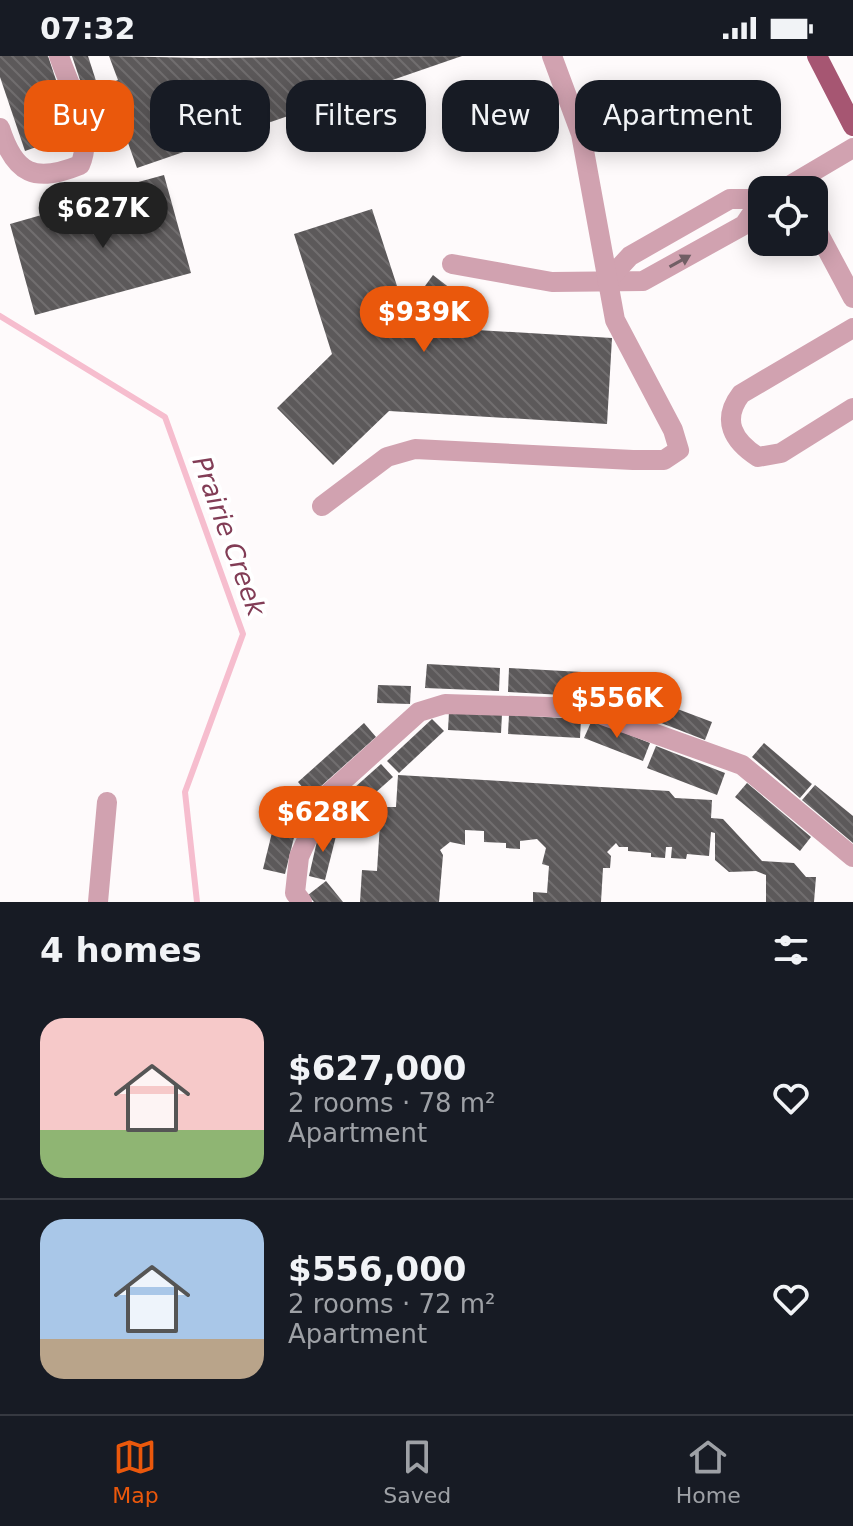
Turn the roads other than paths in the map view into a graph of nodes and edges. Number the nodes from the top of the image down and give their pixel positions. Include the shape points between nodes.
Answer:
1 (59, 56) edge
2 (552, 56) edge
3 (817, 56) edge
4 (853, 126) edge
5 (0, 128) edge
6 (853, 148) edge
7 (809, 176) edge
8 (748, 200) edge
9 (748, 219) edge
10 (828, 251) edge
11 (452, 264) dead end
12 (607, 281) junction
13 (853, 298) edge
14 (853, 328) edge
15 (853, 408) edge
16 (322, 506) dead end
17 (107, 802) dead end
18 (853, 857) edge
19 (98, 902) edge
20 (302, 902) edge

1 - 5 street via 86,137 80,165 52,177 28,171 7,152
2 - 12 street via 581,134
3 - 4 main road
6 - 7 street
8 - 12 street via 730,199 630,256
12 -> 9 street via 643,281
10 - 13 street
11 - 12 street via 552,282
12 - 16 street via 615,320 679,450 664,460 633,460 415,449 387,457
14 - 15 street via 741,394 730,420 733,435 758,457 781,453
17 - 19 street
18 - 20 street via 742,765 583,708 445,704 419,712 327,795 299,857 295,893

